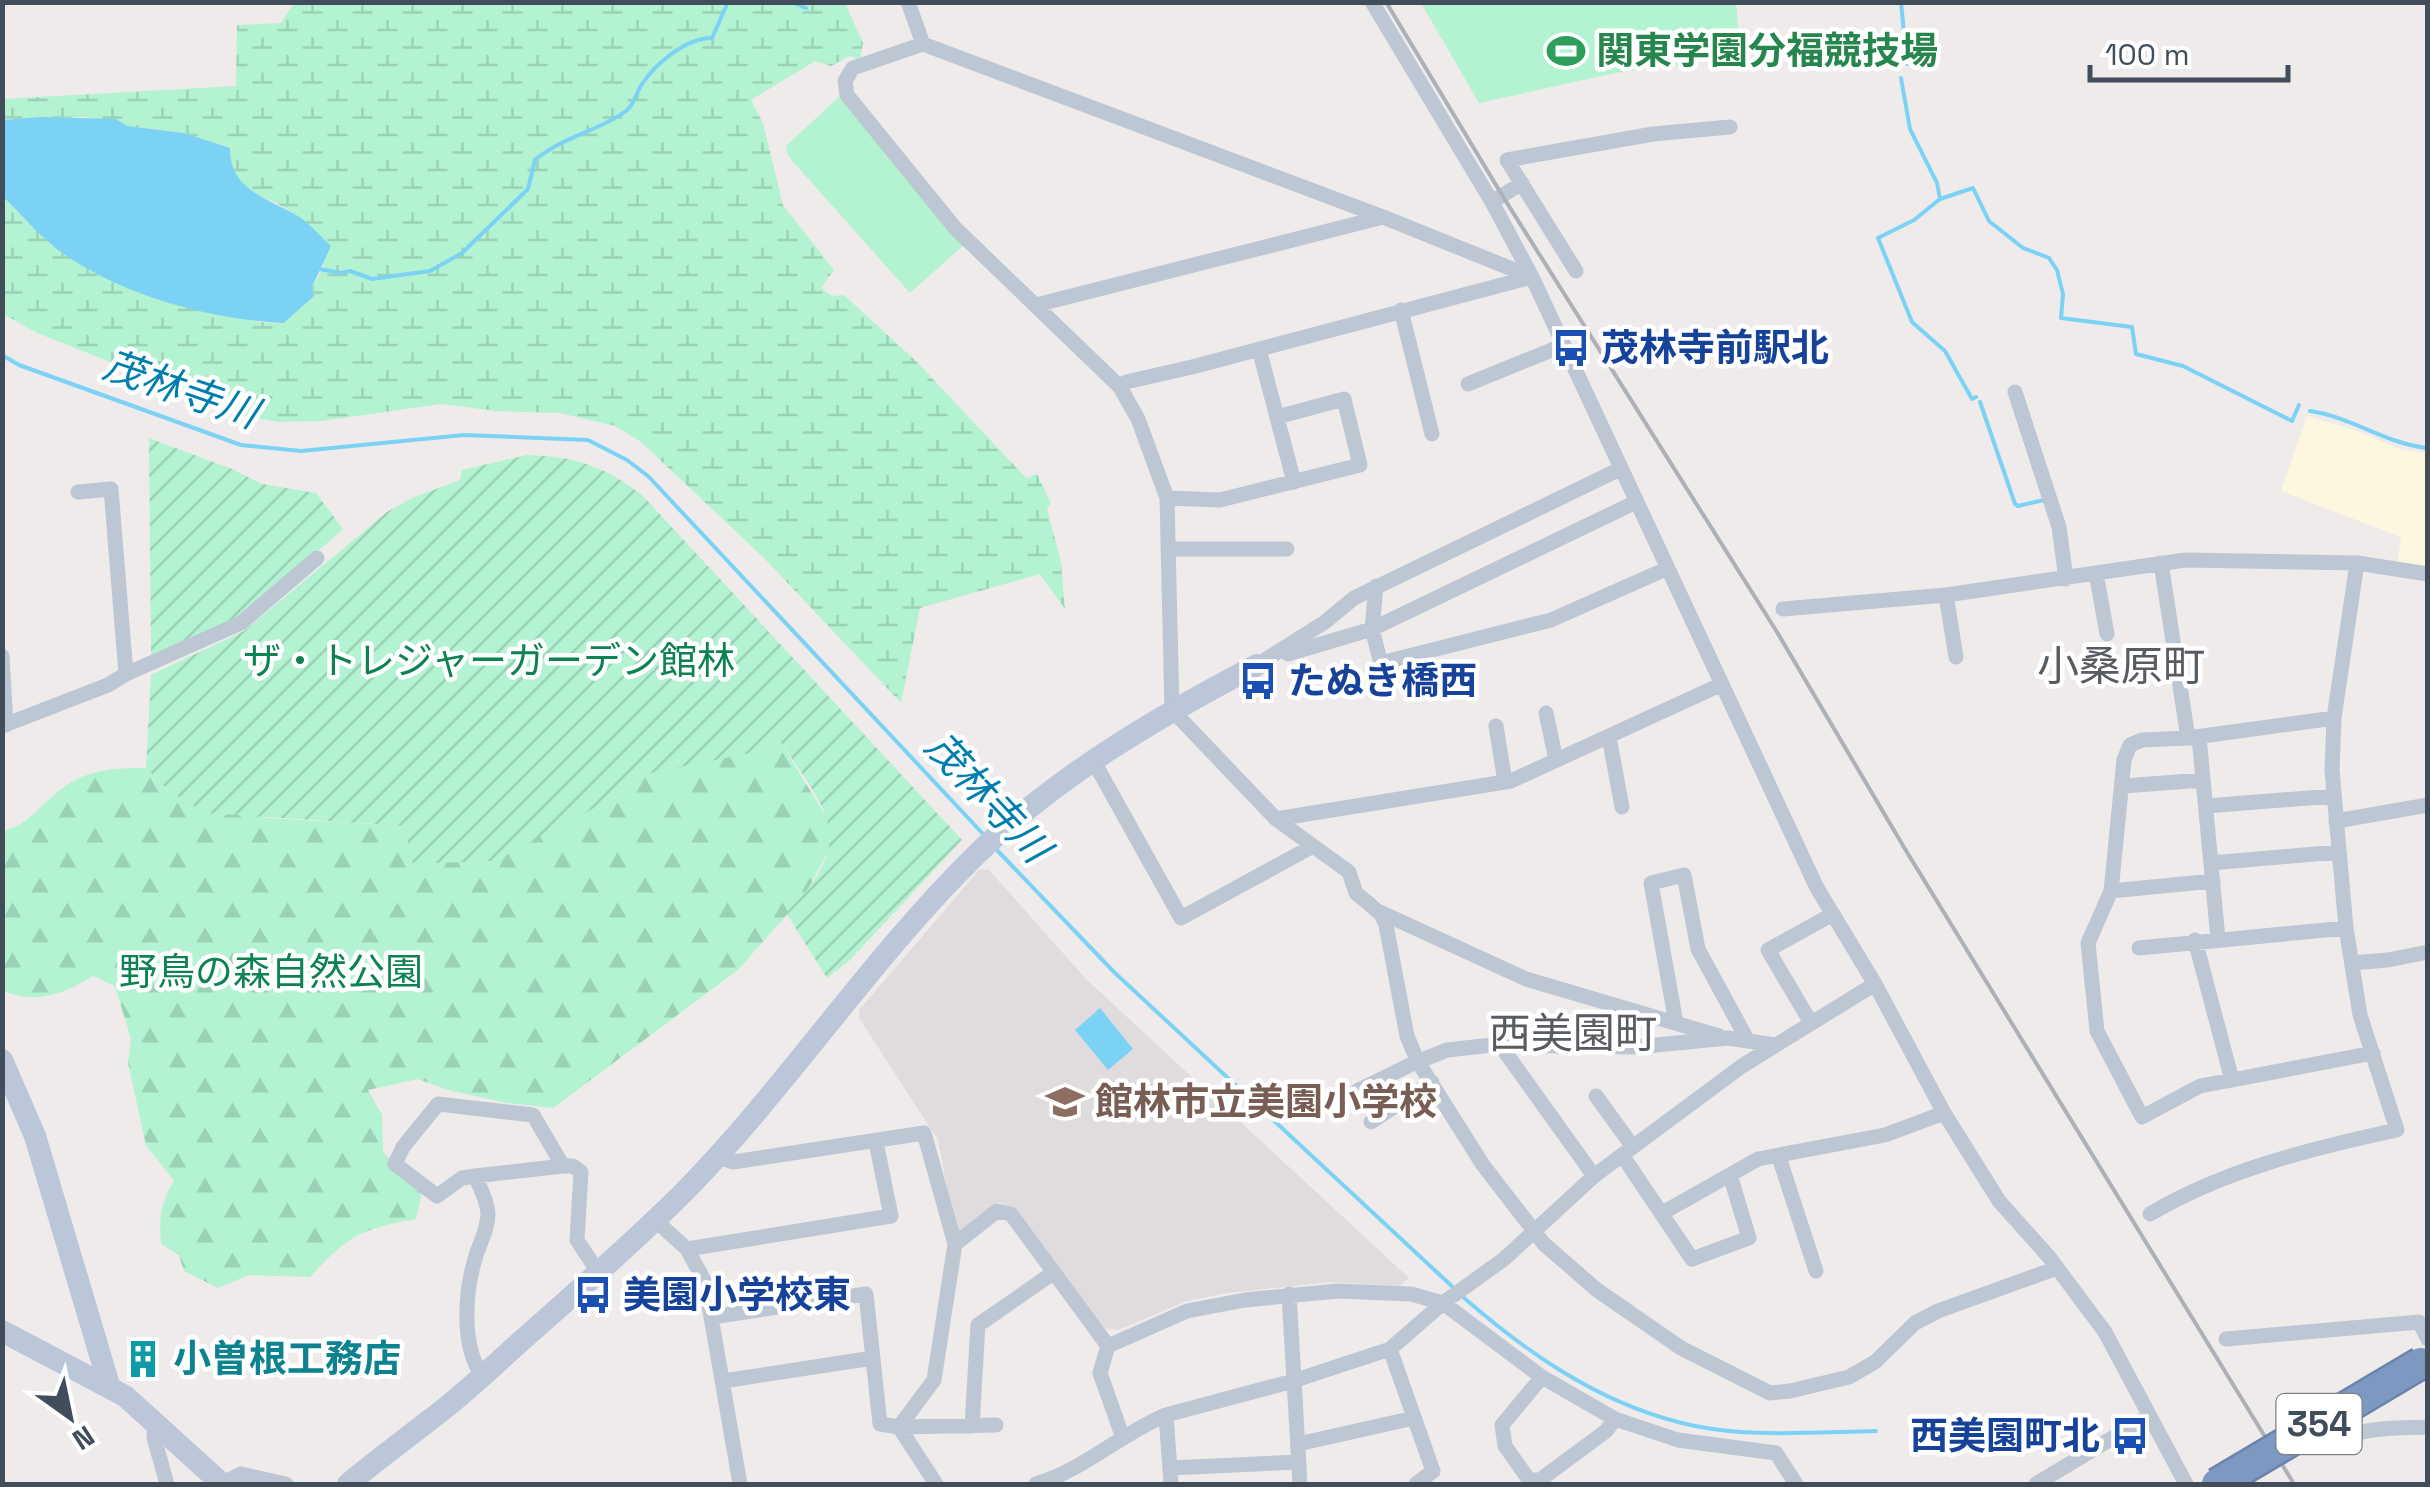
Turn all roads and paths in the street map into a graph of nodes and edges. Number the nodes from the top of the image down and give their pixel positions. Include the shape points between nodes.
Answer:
1 (908, 2) edge
2 (1372, 2) edge
3 (922, 44) junction
4 (1730, 126) dead end
5 (1522, 182) junction
6 (1492, 202) junction
7 (1382, 217) junction
8 (1576, 271) dead end
9 (1532, 277) junction
10 (1036, 305) junction
11 (1401, 310) junction
12 (1564, 345) junction
13 (1259, 349) junction
14 (1468, 384) dead end
15 (1120, 387) junction
16 (2015, 392) dead end
17 (1277, 416) junction
18 (1432, 434) dead end
19 (1620, 469) junction
20 (1294, 482) junction
21 (78, 492) dead end
22 (1168, 498) junction
23 (1636, 502) junction
24 (1170, 549) junction
25 (1287, 549) dead end
26 (318, 558) dead end
27 (2162, 563) junction
28 (2357, 564) junction
29 (1666, 569) junction
30 (2096, 573) junction
31 (2428, 574) edge
32 (2066, 579) junction
33 (1376, 586) junction
34 (1946, 595) junction
35 (1783, 610) dead end
36 (1372, 629) junction
37 (2107, 634) dead end
38 (2, 656) edge
39 (1956, 657) dead end
40 (1257, 665) junction
41 (126, 674) junction
42 (1720, 685) junction
43 (1172, 710) junction
44 (1546, 713) dead end
45 (2334, 718) junction
46 (4, 726) edge
47 (1496, 726) dead end
48 (1609, 737) junction
49 (2194, 738) junction
50 (1092, 760) junction
51 (1556, 760) junction
52 (2203, 780) junction
53 (1506, 782) junction
54 (2122, 786) junction
55 (2334, 796) junction
56 (2428, 804) edge
57 (2206, 806) junction
58 (1622, 807) dead end
59 (1276, 819) junction
60 (2336, 821) junction
61 (1312, 846) junction
62 (2338, 852) junction
63 (2211, 863) junction
64 (2212, 881) junction
65 (2111, 890) junction
66 (1380, 914) junction
67 (1833, 914) junction
68 (2346, 928) junction
69 (2218, 939) junction
70 (2195, 940) junction
71 (2139, 948) dead end
72 (2428, 952) edge
73 (2352, 963) junction
74 (1875, 984) junction
75 (1676, 1023) junction
76 (1811, 1023) junction
77 (1728, 1038) junction
78 (1748, 1041) junction
79 (1500, 1045) junction
80 (1774, 1046) junction
81 (2374, 1052) junction
82 (2, 1060) edge
83 (1418, 1062) junction
84 (2232, 1080) junction
85 (1432, 1082) junction
86 (1358, 1091) dead end
87 (1596, 1096) dead end
88 (1944, 1113) junction
89 (1371, 1122) dead end
90 (876, 1142) junction
91 (1628, 1151) junction
92 (716, 1156) junction
93 (1779, 1157) junction
94 (563, 1166) junction
95 (1730, 1175) junction
96 (475, 1176) junction
97 (1594, 1176) junction
98 (1664, 1212) junction
99 (2150, 1214) dead end
100 (655, 1220) junction
101 (1533, 1231) junction
102 (955, 1244) junction
103 (687, 1249) junction
104 (2058, 1268) junction
105 (1816, 1270) dead end
106 (598, 1272) junction
107 (1053, 1273) junction
108 (1289, 1294) junction
109 (1446, 1301) junction
110 (712, 1317) junction
111 (2, 1331) edge
112 (2226, 1340) dead end
113 (1108, 1346) junction
114 (1390, 1349) junction
115 (2426, 1355) edge
116 (873, 1358) junction
117 (482, 1375) junction
118 (1542, 1377) junction
119 (723, 1381) junction
120 (1293, 1381) junction
121 (109, 1385) junction
122 (2342, 1398) junction
123 (1166, 1416) junction
124 (2149, 1416) junction
125 (1414, 1418) junction
126 (1615, 1419) junction
127 (155, 1420) junction
128 (430, 1420) junction
129 (972, 1426) junction
130 (996, 1426) dead end
131 (2428, 1426) edge
132 (899, 1427) junction
133 (2361, 1432) junction
134 (1122, 1438) junction
135 (1298, 1444) junction
136 (1299, 1462) junction
137 (1077, 1476) edge
138 (1170, 1476) edge
139 (167, 1484) edge
140 (222, 1484) edge
141 (286, 1484) edge
142 (348, 1484) edge
143 (365, 1484) edge
144 (740, 1484) edge
145 (936, 1484) edge
146 (1036, 1484) edge
147 (1300, 1484) edge
148 (1416, 1484) edge
149 (1796, 1484) edge
150 (2036, 1484) edge
151 (2186, 1484) edge
152 (2217, 1484) edge
153 (2242, 1484) edge

1 - 3 street
2 - 6 street
3 - 7 street
3 - 10 street via 853,68 844,81 847,94 954,228
4 - 5 street via 1507,160
5 - 6 street
5 - 8 street
6 - 9 street
7 - 9 street
7 - 10 street
9 - 11 street
9 - 12 street
10 - 15 street
11 - 13 street
11 - 18 street
12 - 14 street
12 - 19 street
13 - 15 street
13 - 17 street
15 - 22 street
16 - 32 street via 2059,527
17 - 20 street
17 - 20 street via 1344,399 1360,465
19 - 23 street
19 - 33 street
20 - 22 street via 1220,500
21 - 41 street via 112,489
22 - 24 street
23 - 29 street
23 - 36 street
24 - 25 street
24 - 43 street
26 - 41 street via 241,623
27 - 28 street
27 - 30 street
27 - 49 street
28 - 31 street
28 - 45 street
29 - 36 street via 1551,620 1385,662
29 - 42 street
30 - 32 street
30 - 37 street
32 - 34 street
33 - 36 street
33 - 40 street
34 - 35 street
34 - 39 street
36 - 40 street
38 - 46 street
40 - 43 street
41 - 46 street
42 - 48 street
42 - 67 street
43 - 50 street
43 - 59 street
44 - 51 street
45 - 49 street
45 - 55 street
47 - 53 street
48 - 51 street
48 - 58 street
49 - 52 street
49 - 54 street via 2130,745
50 - 61 street via 1181,918
50 - 92 street via 982,850 879,960
51 - 53 street
52 - 54 street
52 - 57 street
53 - 59 street
54 - 65 street
55 - 57 street
55 - 60 street
56 - 60 street
57 - 63 street
59 - 61 street
60 - 62 street
61 - 66 street via 1350,872 1356,893
62 - 63 street
62 - 68 street
63 - 64 street
64 - 65 street
64 - 69 street
65 - 84 street via 2088,943 2097,1032 2142,1117 2200,1086
66 - 75 street via 1526,978
66 - 83 street
67 - 74 street
67 - 76 street via 1768,950
68 - 69 street
68 - 73 street
69 - 70 street
70 - 71 street
70 - 84 street
72 - 73 street
73 - 81 street
74 - 76 street
74 - 88 street
75 - 77 street
75 - 78 street via 1650,883 1684,875 1698,949
76 - 80 street
77 - 78 street
77 - 79 street via 1636,1047
78 - 80 street
79 - 83 street via 1447,1050
79 - 97 street
80 - 91 street
81 - 84 street
81 - 99 street via 2397,1130 2203,1185
82 - 121 street via 34,1136
83 - 85 street
83 - 86 street
85 - 89 street
85 - 101 street
87 - 91 street
88 - 93 street via 1885,1135
88 - 104 street via 1999,1201
90 - 92 street via 732,1162
90 - 102 street via 924,1133
90 - 103 street via 890,1216
91 - 97 street
91 - 98 street
92 - 100 street
93 - 95 street via 1758,1159
93 - 105 street
94 - 96 street
94 - 96 street via 534,1115 438,1104 395,1164 437,1196
94 - 106 street via 581,1172 577,1240
95 - 98 street
95 - 98 street via 1749,1238 1692,1258
96 - 117 street via 488,1214 468,1314 472,1356
97 - 101 street
100 - 103 street
100 - 106 street
101 - 104 street via 1597,1290 1680,1348 1770,1393 1849,1377 1875,1362 1910,1325
101 - 109 street
102 - 107 street via 998,1211 1011,1214
102 - 132 street via 934,1380
103 - 110 street
104 - 124 street via 2106,1332
106 - 117 street
107 - 113 street
107 - 129 street via 978,1325
108 - 109 street via 1338,1290
108 - 113 street via 1187,1311
108 - 120 street
109 - 114 street
109 - 118 street
110 - 116 street via 866,1294
110 - 119 street
111 - 121 street
112 - 115 street via 2419,1322
113 - 134 street via 1100,1373
114 - 120 street
114 - 125 street
115 - 122 street
115 - 152 highway, 354, bridge
115 - 153 highway, 354
116 - 119 street
116 - 132 street via 880,1424
117 - 128 street
118 - 126 street
118 - 126 street via 1502,1426 1505,1446 1529,1480 1540,1480
119 - 144 street
120 - 123 street
120 - 135 street
121 - 127 street
122 - 133 street
122 - 133 street via 2289,1430 2338,1442
123 - 134 street
123 - 138 street
124 - 150 street
124 - 151 street
125 - 135 street
125 - 148 street via 1433,1471
126 - 149 street via 1678,1440 1776,1453
127 - 139 street
127 - 140 street
128 - 142 street
128 - 143 street
129 - 130 street
129 - 132 street
131 - 133 street
132 - 145 street
134 - 137 street
135 - 136 street
136 - 138 street
136 - 147 street
137 - 146 street
140 - 141 street via 242,1474

